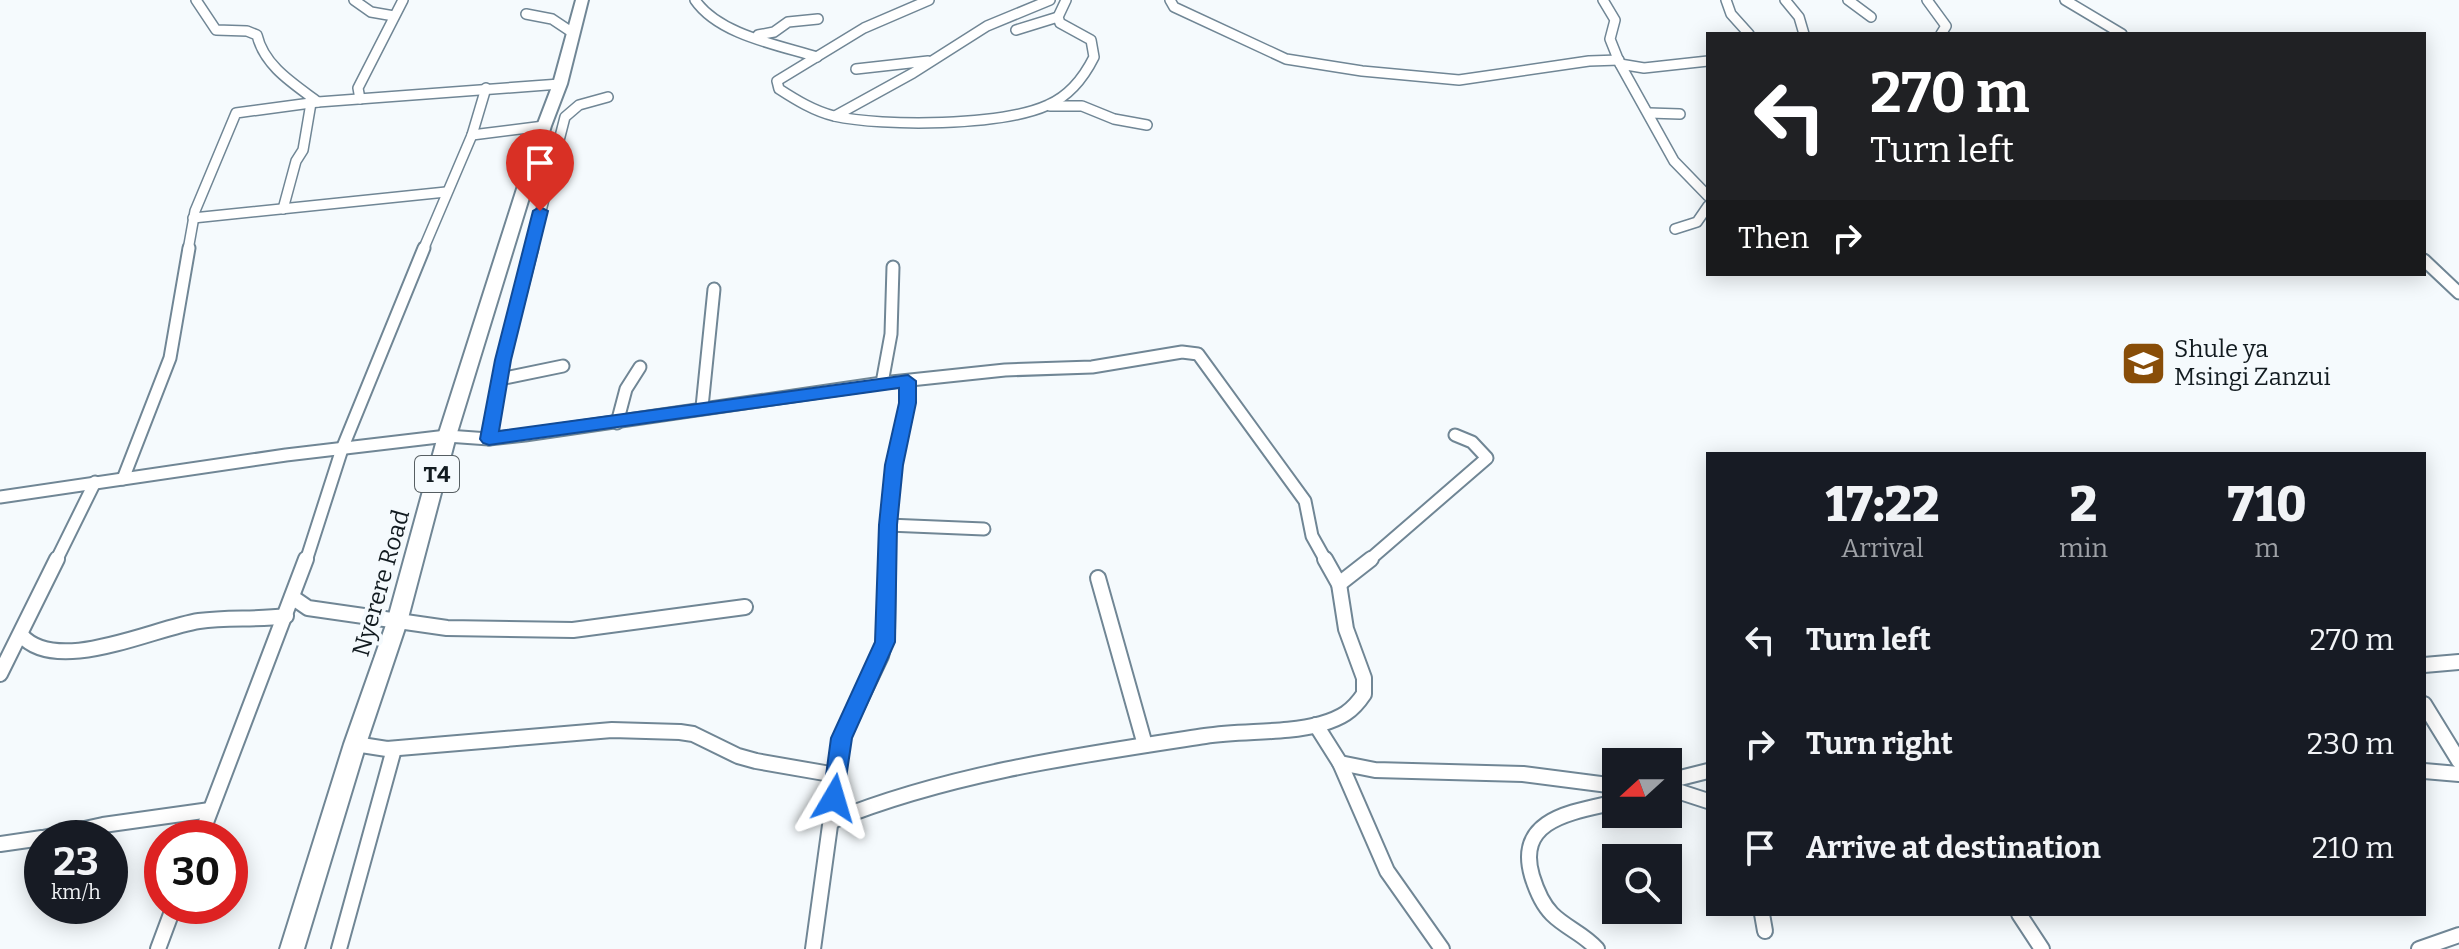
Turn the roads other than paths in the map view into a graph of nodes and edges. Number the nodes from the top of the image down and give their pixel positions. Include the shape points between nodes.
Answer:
1 (196, 0) edge
2 (354, 0) edge
3 (403, 0) edge
4 (582, 0) edge
5 (695, 0) edge
6 (929, 0) edge
7 (1050, 0) edge
8 (1066, 0) edge
9 (1170, 0) edge
10 (1603, 0) edge
11 (1726, 0) edge
12 (1785, 0) edge
13 (1848, 0) edge
14 (1927, 0) edge
15 (2065, 0) edge
16 (526, 14) dead end
17 (394, 16) junction
18 (1058, 17) junction
19 (1871, 17) dead end
20 (818, 19) dead end
21 (1016, 30) dead end
22 (1747, 32) edge
23 (1803, 32) edge
24 (1942, 32) edge
25 (2119, 32) edge
26 (573, 33) junction
27 (755, 35) junction
28 (817, 57) junction
29 (935, 60) junction
30 (1706, 61) edge
31 (1619, 62) junction
32 (856, 69) dead end
33 (560, 84) junction
34 (486, 88) junction
35 (608, 97) dead end
36 (360, 99) junction
37 (314, 103) junction
38 (1047, 106) junction
39 (1649, 113) junction
40 (1680, 114) dead end
41 (835, 116) junction
42 (1147, 125) dead end
43 (544, 126) junction
44 (472, 135) junction
45 (446, 192) junction
46 (1706, 194) edge
47 (283, 209) junction
48 (1706, 209) edge
49 (193, 218) junction
50 (1675, 229) dead end
51 (2426, 262) edge
52 (893, 267) dead end
53 (714, 289) dead end
54 (2459, 293) edge
55 (563, 366) dead end
56 (640, 367) dead end
57 (500, 379) junction
58 (908, 381) junction
59 (882, 383) junction
60 (702, 407) junction
61 (617, 423) junction
62 (1455, 435) dead end
63 (447, 436) junction
64 (489, 439) junction
65 (342, 449) junction
66 (123, 479) junction
67 (95, 482) junction
68 (0, 497) edge
69 (888, 525) junction
70 (984, 529) dead end
71 (1098, 578) dead end
72 (1339, 584) junction
73 (292, 597) junction
74 (745, 607) dead end
75 (286, 616) junction
76 (397, 622) junction
77 (21, 635) junction
78 (2459, 662) edge
79 (2426, 665) edge
80 (0, 674) edge
81 (2426, 707) edge
82 (1316, 725) junction
83 (355, 744) junction
84 (1145, 745) junction
85 (394, 749) junction
86 (2459, 761) edge
87 (1340, 763) junction
88 (2426, 771) edge
89 (1706, 772) edge
90 (2459, 774) edge
91 (836, 775) junction
92 (1682, 778) edge
93 (1602, 784) edge
94 (1682, 793) edge
95 (1706, 800) edge
96 (1602, 806) edge
97 (210, 810) junction
98 (206, 820) edge
99 (128, 821) edge
100 (832, 821) junction
101 (24, 841) edge
102 (0, 844) edge
103 (1762, 916) edge
104 (2020, 916) edge
105 (167, 924) edge
106 (1765, 931) dead end
107 (2459, 935) edge
108 (158, 949) edge
109 (292, 949) edge
110 (339, 949) edge
111 (813, 949) edge
112 (1442, 949) edge
113 (1597, 949) edge
114 (2042, 949) edge
115 (2419, 949) edge

1 - 37 street via 216,30 257,35 266,57
2 - 17 street via 376,14
3 - 17 street
4 - 26 highway, Nyerere Road / T4
5 - 27 street via 701,11
6 - 28 street via 864,28
7 - 29 street via 987,26
8 - 18 street
9 - 31 street via 1174,7 1255,47 1286,59 1336,67 1459,80 1589,61
10 - 31 street via 1615,20 1610,39
11 - 22 street
12 - 23 street
13 - 19 street
14 - 24 street via 1946,26
15 - 25 street
16 - 26 street via 556,21
17 - 36 street via 358,88
18 - 21 street
18 - 38 street via 1063,26 1091,40 1094,57 1076,84
20 - 27 street via 788,22 774,32
26 - 33 highway, Nyerere Road / T4
27 - 28 street
28 - 41 street via 777,84 793,99
29 - 32 street
29 - 41 street
30 - 31 street via 1644,68
31 - 39 street
33 - 34 street
33 - 43 highway, Nyerere Road / T4
34 - 36 street
34 - 44 street
35 - 57 street via 579,105 565,117
36 - 37 street
37 - 47 street
37 - 49 street via 236,113
38 - 41 street via 1008,118
38 - 42 street via 1082,106
39 - 40 street
39 - 46 street via 1674,161
43 - 44 street
43 - 63 highway, Nyerere Road / T4
44 - 45 street
45 - 47 street
45 - 65 street
47 - 49 street
48 - 50 street via 1697,222
49 - 66 street via 170,358
51 - 54 street
52 - 59 street via 891,334
53 - 60 street
55 - 57 street
56 - 61 street via 626,389
57 - 64 street
58 - 59 street
58 - 69 street
58 - 72 street via 1092,367 1193,352 1236,402 1305,501 1312,536
59 - 60 street
60 - 61 street
61 - 64 street
62 - 72 street via 1472,442 1487,458
63 - 64 street
63 - 65 street
63 - 76 highway, Nyerere Road / T4
65 - 66 street
65 - 73 street
66 - 67 street
67 - 68 street
67 - 77 street
69 - 70 street
69 - 91 street via 885,642 845,727
71 - 84 street
72 - 82 street via 1346,629 1366,687 1352,711
73 - 75 street
73 - 76 street via 308,608
74 - 76 street via 573,630
75 - 77 street via 200,621 54,651 40,650
75 - 97 street
76 - 83 highway, Nyerere Road / T4
77 - 80 street
78 - 79 street
81 - 86 street
82 - 84 street
82 - 87 street
83 - 85 street
83 - 109 highway, Nyerere Road / T4
84 - 100 street via 902,794
85 - 91 street via 612,730 687,732 747,758
85 - 110 street
87 - 93 street via 1375,770 1523,774
87 - 112 street via 1387,871
88 - 90 street
89 - 92 street
91 - 100 street
94 - 95 street
96 - 113 street via 1541,824 1527,855 1548,911
97 - 98 street
97 - 99 street
100 - 111 street
101 - 102 street
103 - 106 street
104 - 114 street
105 - 108 street
107 - 115 street

